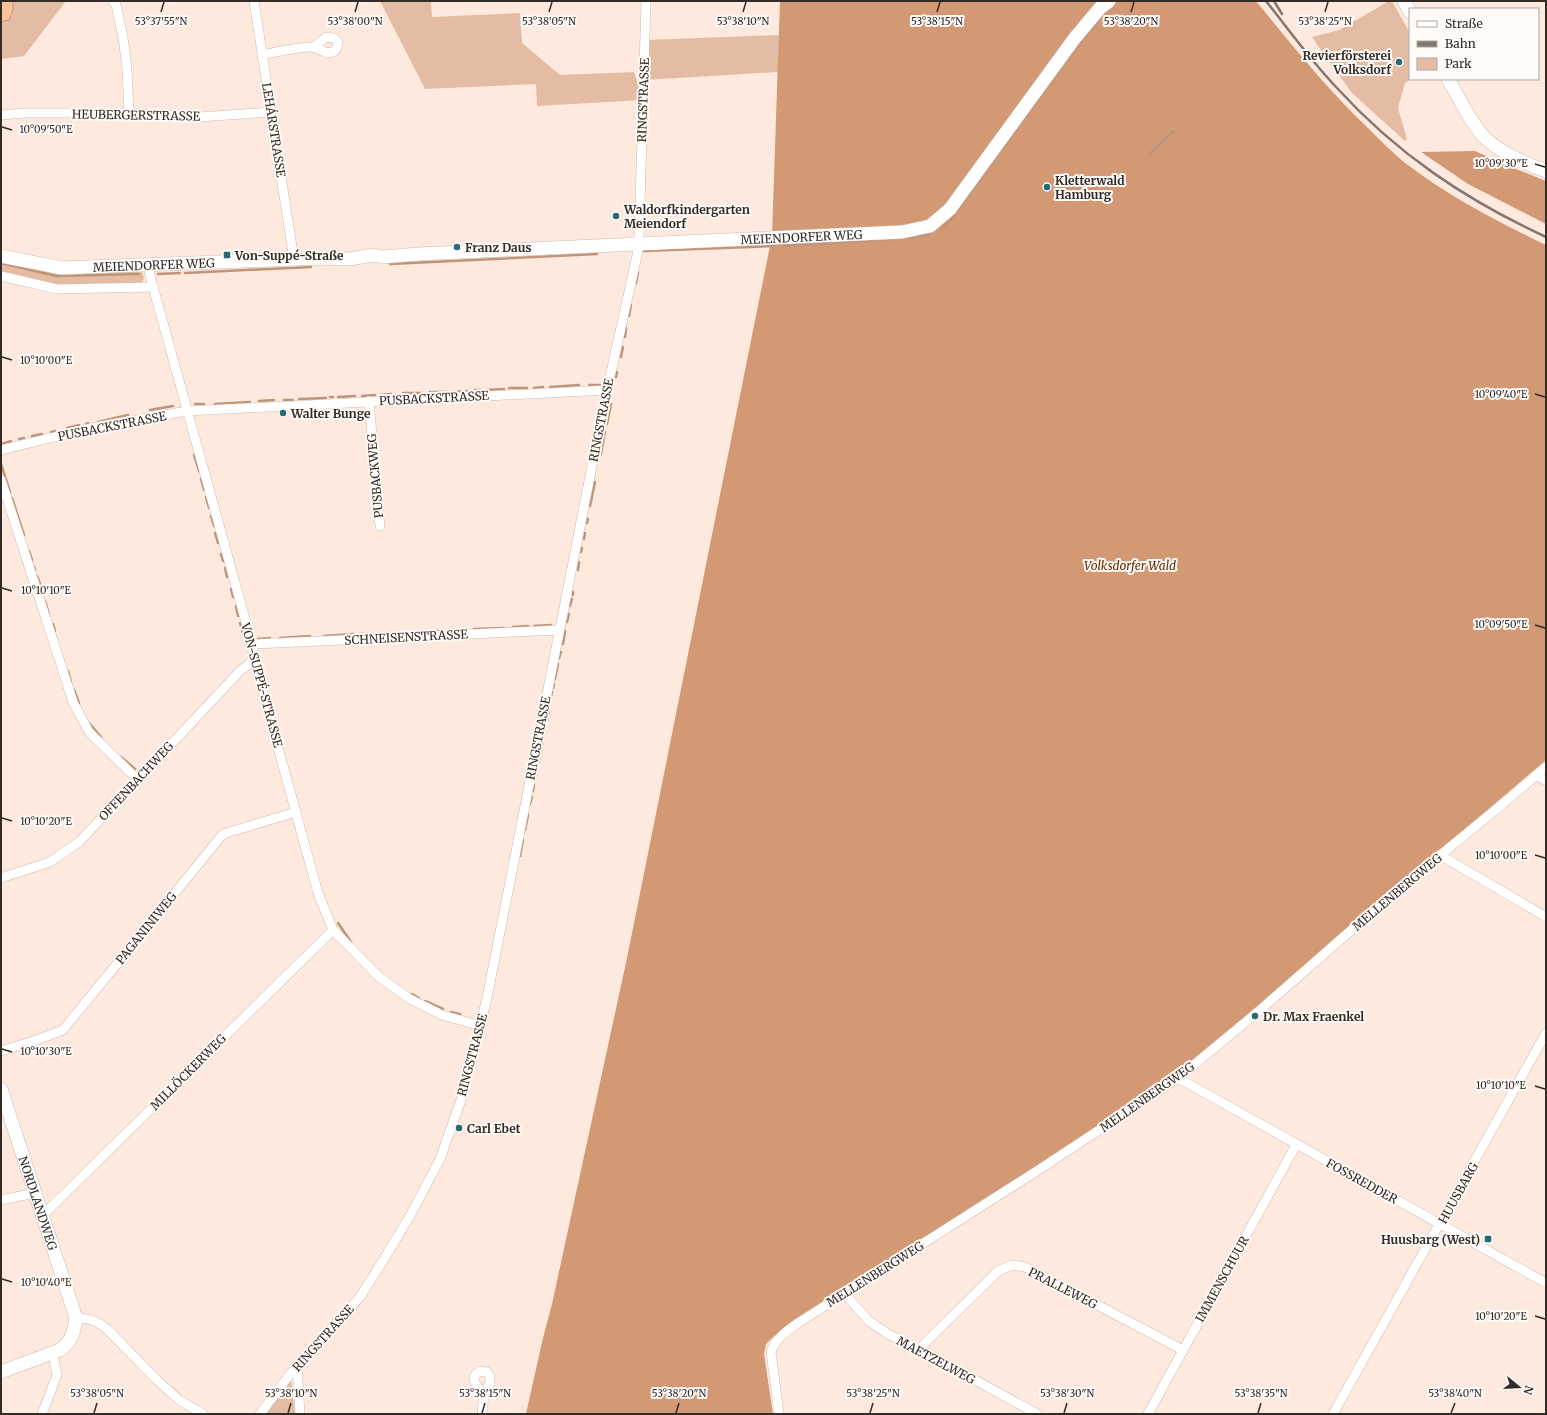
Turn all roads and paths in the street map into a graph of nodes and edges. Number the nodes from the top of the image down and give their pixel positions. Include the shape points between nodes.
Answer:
1 (113, 1) edge
2 (254, 1) edge
3 (646, 1) edge
4 (1109, 1) edge
5 (1404, 1) edge
6 (1409, 10) edge
7 (314, 47) dead end
8 (262, 55) junction
9 (1449, 80) edge
10 (271, 112) junction
11 (129, 113) junction
12 (1, 115) edge
13 (1546, 171) edge
14 (638, 245) junction
15 (1, 256) edge
16 (294, 260) junction
17 (148, 266) junction
18 (1, 276) edge
19 (153, 287) junction
20 (607, 390) junction
21 (369, 401) junction
22 (187, 411) junction
23 (1, 450) edge
24 (1, 480) edge
25 (380, 526) dead end
26 (559, 630) junction
27 (252, 644) junction
28 (254, 660) junction
29 (1546, 767) edge
30 (1536, 775) junction
31 (137, 778) junction
32 (1546, 781) edge
33 (296, 812) junction
34 (1440, 855) junction
35 (1, 878) edge
36 (1546, 917) edge
37 (333, 930) junction
38 (481, 1026) junction
39 (1546, 1034) edge
40 (1, 1051) edge
41 (1178, 1078) junction
42 (1, 1088) edge
43 (1296, 1145) junction
44 (35, 1193) junction
45 (1, 1200) edge
46 (43, 1215) junction
47 (1441, 1223) junction
48 (1545, 1281) edge
49 (845, 1294) junction
50 (76, 1318) junction
51 (919, 1349) junction
52 (1183, 1350) junction
53 (53, 1354) junction
54 (297, 1365) junction
55 (1, 1372) edge
56 (484, 1394) dead end
57 (42, 1414) edge
58 (203, 1414) edge
59 (260, 1414) edge
60 (300, 1414) edge
61 (482, 1414) edge
62 (779, 1414) edge
63 (1037, 1414) edge
64 (1148, 1414) edge
65 (1333, 1414) edge

1 - 11 street via 123,37
2 - 8 street, LEHÁRSTRASSE
3 - 14 street, RINGSTRASSE
4 - 14 street, MEIENDORFER WEG via 1074,38 950,209 930,226 902,232
5 - 6 street
7 - 8 street
8 - 10 street, LEHÁRSTRASSE
9 - 13 street via 1486,139 1504,152
10 - 11 street, HEUBERGERSTRASSE via 200,117
10 - 16 street, LEHÁRSTRASSE
11 - 12 street, HEUBERGERSTRASSE
14 - 16 street, MEIENDORFER WEG via 419,254 383,257 350,267 309,259
14 - 20 street, RINGSTRASSE
15 - 17 street, MEIENDORFER WEG via 62,268
16 - 17 street, MEIENDORFER WEG
17 - 19 street, VON-SUPPÉ-STRASSE
18 - 19 street, MEIENDORFER WEG via 57,289
19 - 22 street, VON-SUPPÉ-STRASSE
20 - 21 street, PUSBACKSTRASSE
20 - 26 street, RINGSTRASSE
21 - 22 street, PUSBACKSTRASSE
21 - 25 street, PUSBACKWEG
22 - 23 street, PUSBACKSTRASSE via 91,428
22 - 27 street, VON-SUPPÉ-STRASSE
24 - 31 street via 73,702 89,732
26 - 27 street, SCHNEISENSTRASSE
26 - 38 street, RINGSTRASSE
27 - 28 street, VON-SUPPÉ-STRASSE
28 - 31 street, OFFENBACHWEG via 240,671
28 - 33 street, VON-SUPPÉ-STRASSE
29 - 30 street, MELLENBERGWEG
30 - 32 street
30 - 34 street, MELLENBERGWEG
31 - 35 street, OFFENBACHWEG via 79,842 50,862
33 - 37 street, VON-SUPPÉ-STRASSE via 318,893
33 - 40 street, PAGANINIWEG via 223,834 63,1030
34 - 36 street
34 - 41 street, MELLENBERGWEG
37 - 38 street, VON-SUPPÉ-STRASSE via 379,977 410,999 442,1015
37 - 46 street, MILLÖCKERWEG
38 - 54 street, RINGSTRASSE via 461,1100 440,1159 411,1214 360,1297
39 - 47 street, HUUSBARG
41 - 43 street, FOSSREDDER
41 - 49 street, MELLENBERGWEG
42 - 44 street, NORDLANDWEG
43 - 47 street, FOSSREDDER
43 - 52 street, IMMENSCHUUR
44 - 45 street
44 - 46 street, NORDLANDWEG
46 - 50 street, NORDLANDWEG
47 - 48 street, FOSSREDDER
47 - 65 street, HUUSBARG
49 - 51 street, MAETZELWEG via 869,1321 888,1334
49 - 62 street, MELLENBERGWEG via 798,1323 773,1346 771,1352
50 - 53 street via 74,1332 68,1345
50 - 58 street via 86,1318 107,1328 179,1400
51 - 52 street, PRALLEWEG via 998,1271 1012,1265 1025,1268
51 - 63 street, MAETZELWEG
52 - 64 street, IMMENSCHUUR
53 - 55 street
53 - 57 street via 57,1375
54 - 59 street, RINGSTRASSE
54 - 60 street
56 - 61 street

